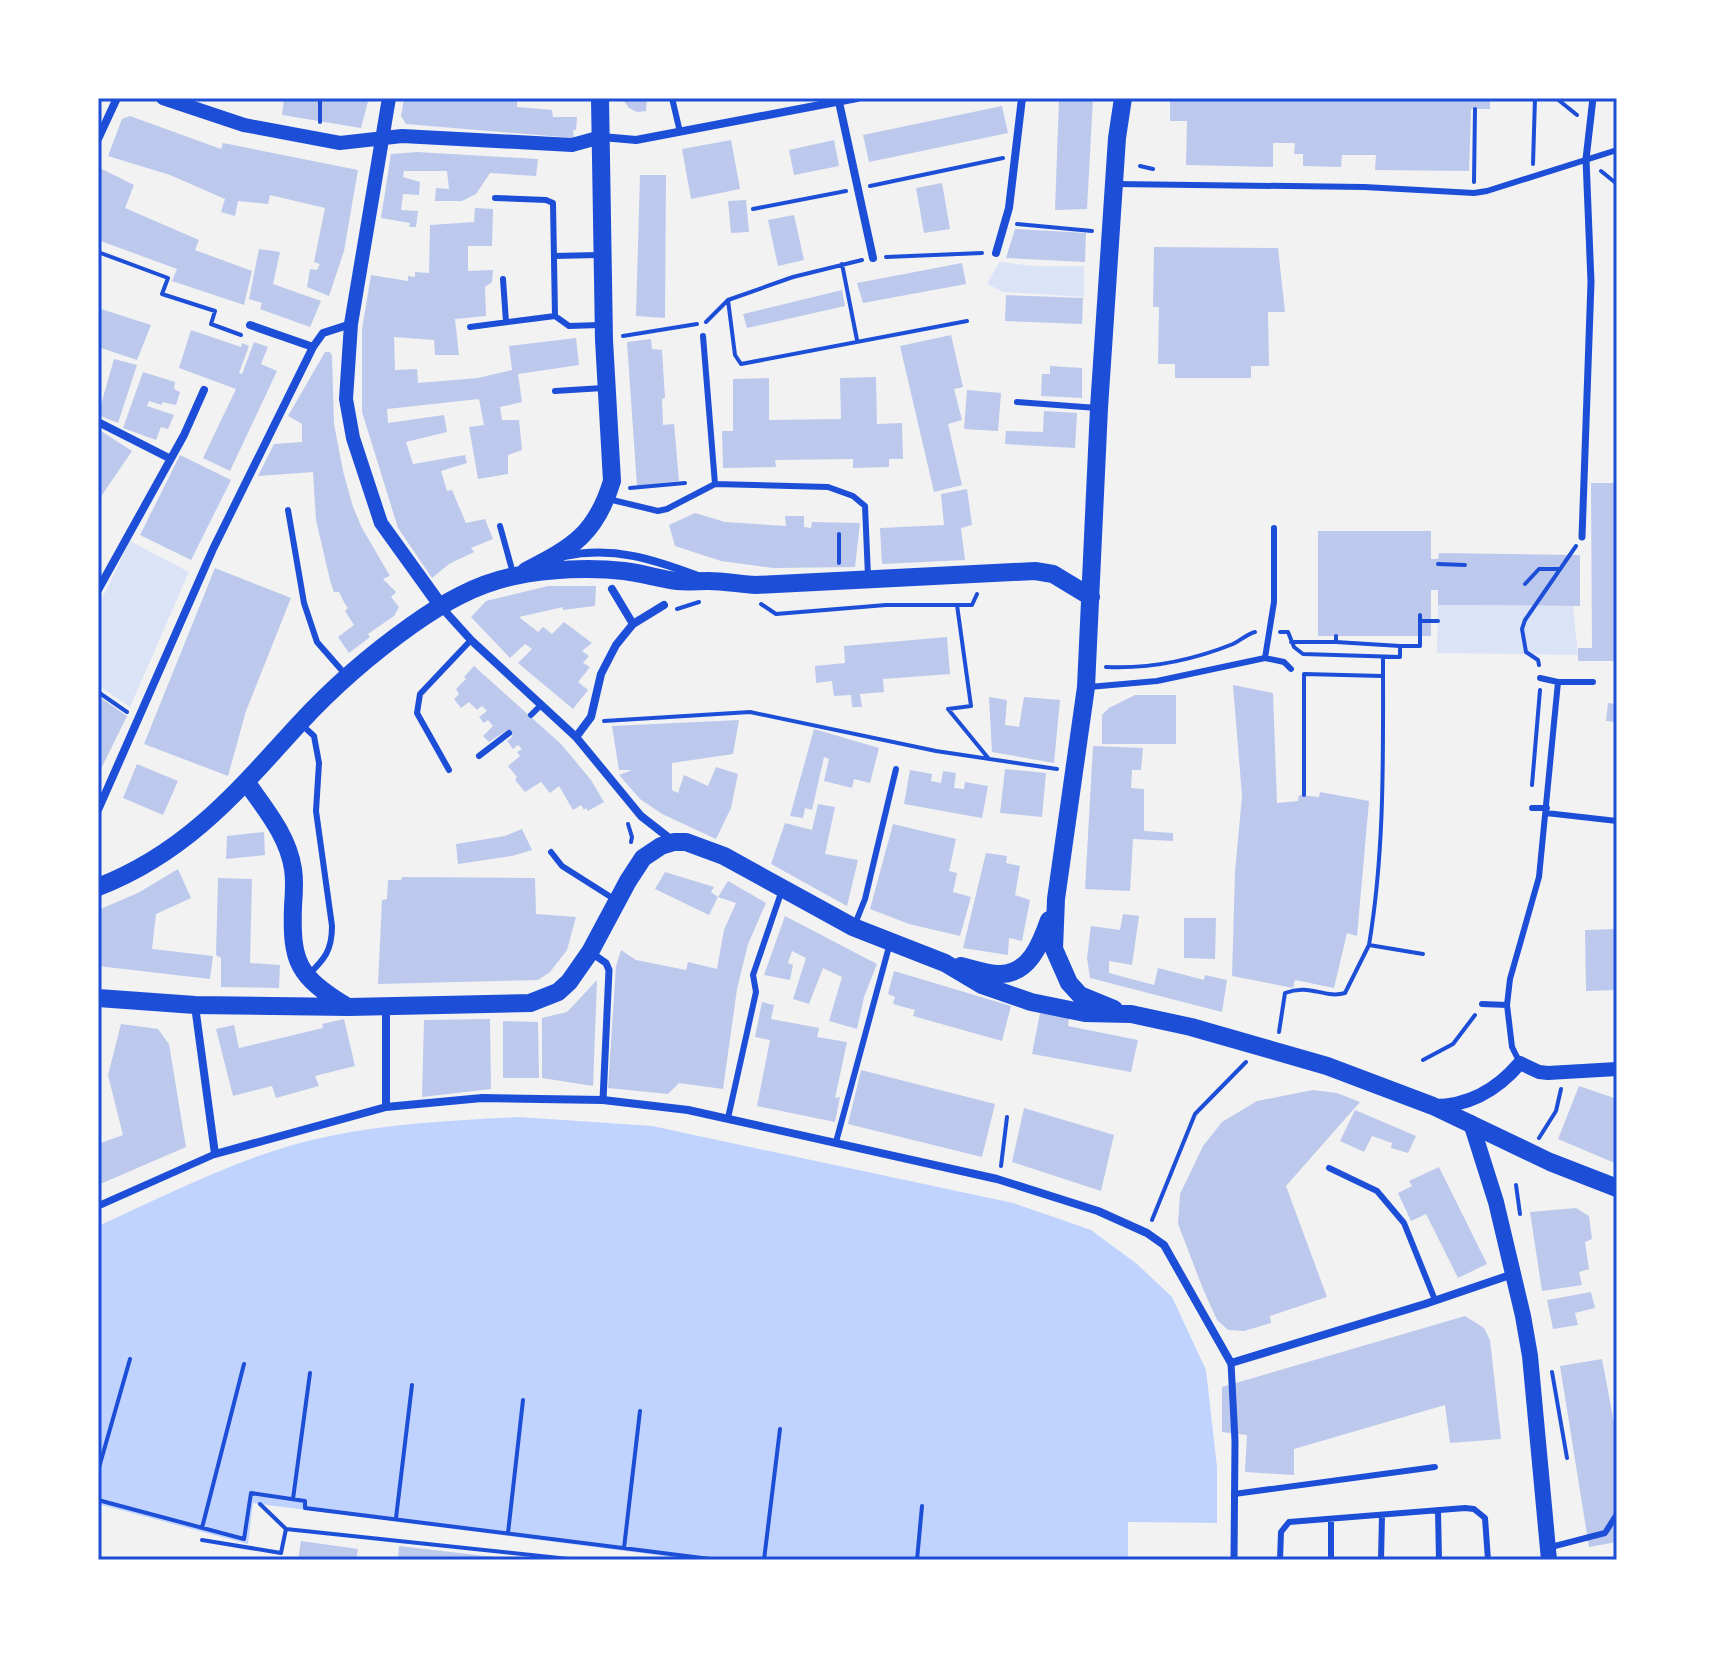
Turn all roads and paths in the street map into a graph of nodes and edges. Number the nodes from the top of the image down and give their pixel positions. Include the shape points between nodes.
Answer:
1 (117, 98) edge
2 (163, 98) edge
3 (389, 98) edge
4 (600, 98) edge
5 (672, 98) edge
6 (857, 98) edge
7 (1022, 98) edge
8 (1123, 98) edge
9 (1535, 98) edge
10 (1593, 98) edge
11 (839, 102) junction
12 (1475, 109) dead end
13 (680, 132) junction
14 (601, 137) junction
15 (98, 139) edge
16 (380, 140) junction
17 (1617, 150) edge
18 (1017, 156) junction
19 (1586, 159) junction
20 (1140, 166) dead end
21 (1154, 169) dead end
22 (1532, 177) junction
23 (1115, 184) junction
24 (857, 189) junction
25 (1474, 193) junction
26 (495, 198) dead end
27 (753, 209) dead end
28 (1006, 223) junction
29 (1099, 232) dead end
30 (98, 252) edge
31 (996, 253) joint
32 (603, 255) junction
33 (554, 256) junction
34 (873, 258) junction
35 (842, 264) junction
36 (503, 279) dead end
37 (728, 300) junction
38 (555, 316) junction
39 (967, 321) dead end
40 (506, 322) junction
41 (351, 324) junction
42 (250, 325) joint
43 (470, 327) dead end
44 (611, 331) junction
45 (703, 336) dead end
46 (857, 340) junction
47 (313, 347) junction
48 (607, 388) junction
49 (204, 390) dead end
50 (555, 391) dead end
51 (1017, 402) dead end
52 (1099, 408) junction
53 (98, 422) edge
54 (169, 458) junction
55 (715, 484) junction
56 (607, 499) junction
57 (288, 510) dead end
58 (500, 526) dead end
59 (1274, 528) dead end
60 (839, 534) dead end
61 (1582, 537) joint
62 (547, 560) junction
63 (1438, 564) dead end
64 (1465, 565) dead end
65 (1559, 569) junction
66 (516, 576) junction
67 (868, 580) junction
68 (710, 581) junction
69 (839, 581) junction
70 (1525, 584) dead end
71 (981, 586) dead end
72 (612, 589) dead end
73 (98, 590) edge
74 (1091, 597) junction
75 (755, 600) dead end
76 (699, 602) dead end
77 (440, 605) junction
78 (664, 605) joint
79 (957, 605) junction
80 (1438, 621) dead end
81 (633, 624) junction
82 (471, 640) junction
83 (1291, 642) dead end
84 (1400, 646) junction
85 (1265, 658) junction
86 (1538, 660) dead end
87 (1291, 669) dead end
88 (1383, 676) junction
89 (347, 677) junction
90 (1540, 678) joint
91 (1558, 682) junction
92 (1593, 682) dead end
93 (1086, 687) junction
94 (98, 692) edge
95 (541, 705) junction
96 (531, 715) dead end
97 (139, 720) junction
98 (604, 721) dead end
99 (300, 723) junction
100 (509, 733) dead end
101 (576, 737) junction
102 (479, 756) dead end
103 (990, 761) junction
104 (896, 769) dead end
105 (449, 770) dead end
106 (1075, 772) junction
107 (247, 783) junction
108 (1304, 795) dead end
109 (1532, 808) joint
110 (98, 810) edge
111 (1547, 810) junction
112 (1617, 821) edge
113 (674, 842) junction
114 (551, 852) dead end
115 (98, 873) edge
116 (120, 878) junction
117 (98, 887) edge
118 (783, 888) junction
119 (1056, 899) junction
120 (617, 900) junction
121 (853, 927) junction
122 (890, 943) junction
123 (1369, 945) junction
124 (590, 952) junction
125 (1423, 954) dead end
126 (945, 963) junction
127 (306, 977) junction
128 (98, 998) edge
129 (1482, 1004) joint
130 (195, 1005) junction
131 (1507, 1005) junction
132 (349, 1007) junction
133 (386, 1007) junction
134 (1131, 1014) junction
135 (1278, 1033) dead end
136 (1251, 1044) junction
137 (1423, 1060) dead end
138 (1520, 1063) junction
139 (1617, 1069) edge
140 (1560, 1072) junction
141 (603, 1100) junction
142 (1433, 1106) junction
143 (386, 1107) junction
144 (1007, 1117) dead end
145 (728, 1118) junction
146 (1471, 1123) junction
147 (836, 1142) junction
148 (215, 1154) junction
149 (1533, 1154) junction
150 (1329, 1168) dead end
151 (997, 1179) junction
152 (1617, 1188) edge
153 (98, 1206) edge
154 (1147, 1233) junction
155 (1513, 1274) junction
156 (1435, 1300) junction
157 (130, 1359) dead end
158 (1231, 1363) junction
159 (244, 1364) dead end
160 (310, 1373) dead end
161 (412, 1385) dead end
162 (523, 1400) dead end
163 (640, 1411) dead end
164 (780, 1429) dead end
165 (1435, 1467) dead end
166 (98, 1471) edge
167 (1234, 1494) junction
168 (293, 1499) junction
169 (98, 1500) edge
170 (260, 1504) dead end
171 (922, 1506) dead end
172 (1438, 1510) junction
173 (1617, 1514) edge
174 (1382, 1515) junction
175 (396, 1518) junction
176 (1331, 1519) junction
177 (202, 1528) junction
178 (286, 1529) junction
179 (508, 1533) junction
180 (202, 1540) dead end
181 (624, 1548) junction
182 (281, 1553) junction
183 (1548, 1554) edge
184 (279, 1560) edge
185 (578, 1560) edge
186 (718, 1560) edge
187 (764, 1560) edge
188 (917, 1560) edge
189 (1234, 1560) edge
190 (1280, 1560) edge
191 (1331, 1560) edge
192 (1381, 1560) edge
193 (1439, 1560) edge
194 (1488, 1560) edge

1 - 15 street
2 - 16 street via 277,133 340,143
3 - 16 street
4 - 14 main road
5 - 13 lane
6 - 11 street
7 - 18 street
8 - 23 main road
9 - 22 path
10 - 19 street
11 - 13 street
11 - 24 street
12 - 25 path
13 - 14 street via 625,141
14 - 16 street via 572,145
14 - 32 main road
16 - 41 street
17 - 19 lane
18 - 24 path
18 - 28 street
19 - 22 lane
19 - 61 street via 1591,282
20 - 21 path
22 - 25 lane
23 - 25 lane
23 - 52 main road
24 - 27 path
24 - 34 street
26 - 33 lane via 553,203
28 - 29 path
28 - 31 street
30 - 42 path via 168,278 162,294 215,311 211,324 247,338
31 - 34 path
32 - 33 lane
32 - 44 main road
33 - 38 lane
34 - 35 path
35 - 37 path
35 - 46 path
36 - 40 lane
37 - 44 path via 705,323
37 - 46 path via 735,355 741,364
38 - 40 lane
38 - 44 lane via 569,326
39 - 46 path
40 - 43 lane
41 - 47 street via 323,333
41 - 77 street via 346,399 366,480 387,534
42 - 47 street
44 - 48 main road
45 - 55 lane
47 - 97 street via 213,549
48 - 50 lane
48 - 56 main road via 612,481
49 - 54 street
51 - 52 lane
52 - 74 main road
53 - 54 street
54 - 73 street
55 - 56 lane via 658,511
55 - 67 lane via 828,487 853,496 867,513
56 - 62 main road via 589,532
57 - 89 lane via 304,603 317,642
58 - 66 lane
59 - 85 lane via 1274,602
60 - 69 path
61 - 65 path
62 - 66 main road
62 - 68 street via 583,552 622,553
63 - 64 path
65 - 70 path via 1539,569
65 - 86 path via 1522,629 1526,652
66 - 68 main road via 607,570 680,582
66 - 77 main road
67 - 69 main road
67 - 74 main road via 1035,571 1053,574
68 - 69 main road
71 - 79 path via 972,605
72 - 81 street
74 - 93 main road
75 - 79 path via 776,614
76 - 78 path via 672,611
77 - 82 street
77 - 89 main road
78 - 81 street
79 - 103 path via 971,706 948,709
80 - 84 path via 1420,618 1420,646
81 - 101 street via 608,657 591,717
82 - 95 street
82 - 105 lane via 420,694 416,705
83 - 84 path via 1336,639
84 - 88 path via 1400,657 1383,657
85 - 87 lane
85 - 93 lane via 1157,681
88 - 108 path via 1304,672
88 - 123 path via 1384,789
89 - 99 main road
90 - 91 lane
90 - 109 path
91 - 92 lane
91 - 111 lane
93 - 106 main road
94 - 97 path
95 - 96 lane
95 - 101 street
97 - 110 street
98 - 103 path via 750,712
99 - 107 main road
99 - 127 lane via 314,736 319,763 316,811 332,926 327,957
100 - 102 lane
101 - 113 street via 641,816
103 - 106 path
104 - 121 lane via 865,899
106 - 119 main road
107 - 116 main road via 188,837
107 - 127 main road via 290,853 295,887 292,936
109 - 111 lane
111 - 112 lane
111 - 131 lane via 1535,898
113 - 118 main road via 697,844
113 - 120 main road via 643,858
114 - 120 lane via 562,866
115 - 116 street
116 - 117 main road
118 - 121 main road
118 - 145 lane via 753,975 756,992
119 - 126 main road via 1041,942 1030,961 1015,971 1001,975
119 - 134 main road via 1054,949 1069,983 1080,995
120 - 124 main road
121 - 122 main road
122 - 126 main road
122 - 147 lane
123 - 125 path
123 - 135 path via 1345,993 1300,987 1285,993
124 - 133 main road via 569,982 544,999 512,1005
124 - 141 street via 609,970
126 - 134 main road via 1030,1007
127 - 132 main road
128 - 130 main road
129 - 131 lane
129 - 137 path via 1453,1044
130 - 132 main road
130 - 148 street
131 - 138 lane via 1512,1047
132 - 133 main road
133 - 143 street
134 - 136 main road
136 - 142 main road
136 - 154 path via 1246,1062 1195,1114
138 - 140 street via 1539,1072
138 - 142 street via 1488,1093 1459,1104
139 - 140 street
140 - 149 path via 1559,1104
141 - 143 street via 482,1098
141 - 145 street
142 - 146 main road
143 - 148 street
144 - 151 path
145 - 147 street
146 - 149 main road
146 - 155 main road
147 - 151 street
148 - 153 street
149 - 152 main road
150 - 156 lane via 1377,1191 1404,1223
151 - 154 street via 1098,1211
154 - 158 street via 1164,1245
155 - 156 street
155 - 183 main road via 1530,1356
156 - 158 street
157 - 166 path
158 - 167 street
159 - 177 path
160 - 168 path
161 - 175 path
162 - 179 path
163 - 181 path
164 - 187 path
165 - 167 lane
167 - 189 street
168 - 175 path via 305,1501 305,1508
168 - 177 path via 251,1493 244,1539
169 - 177 path
170 - 178 path
171 - 188 path
172 - 174 lane
172 - 193 lane
172 - 194 lane via 1480,1512
173 - 183 lane via 1605,1533
174 - 176 lane
174 - 192 lane
175 - 179 path
176 - 190 lane via 1284,1526
176 - 191 lane
178 - 182 path
178 - 185 path
179 - 181 path
180 - 182 path
181 - 186 path
182 - 184 path

